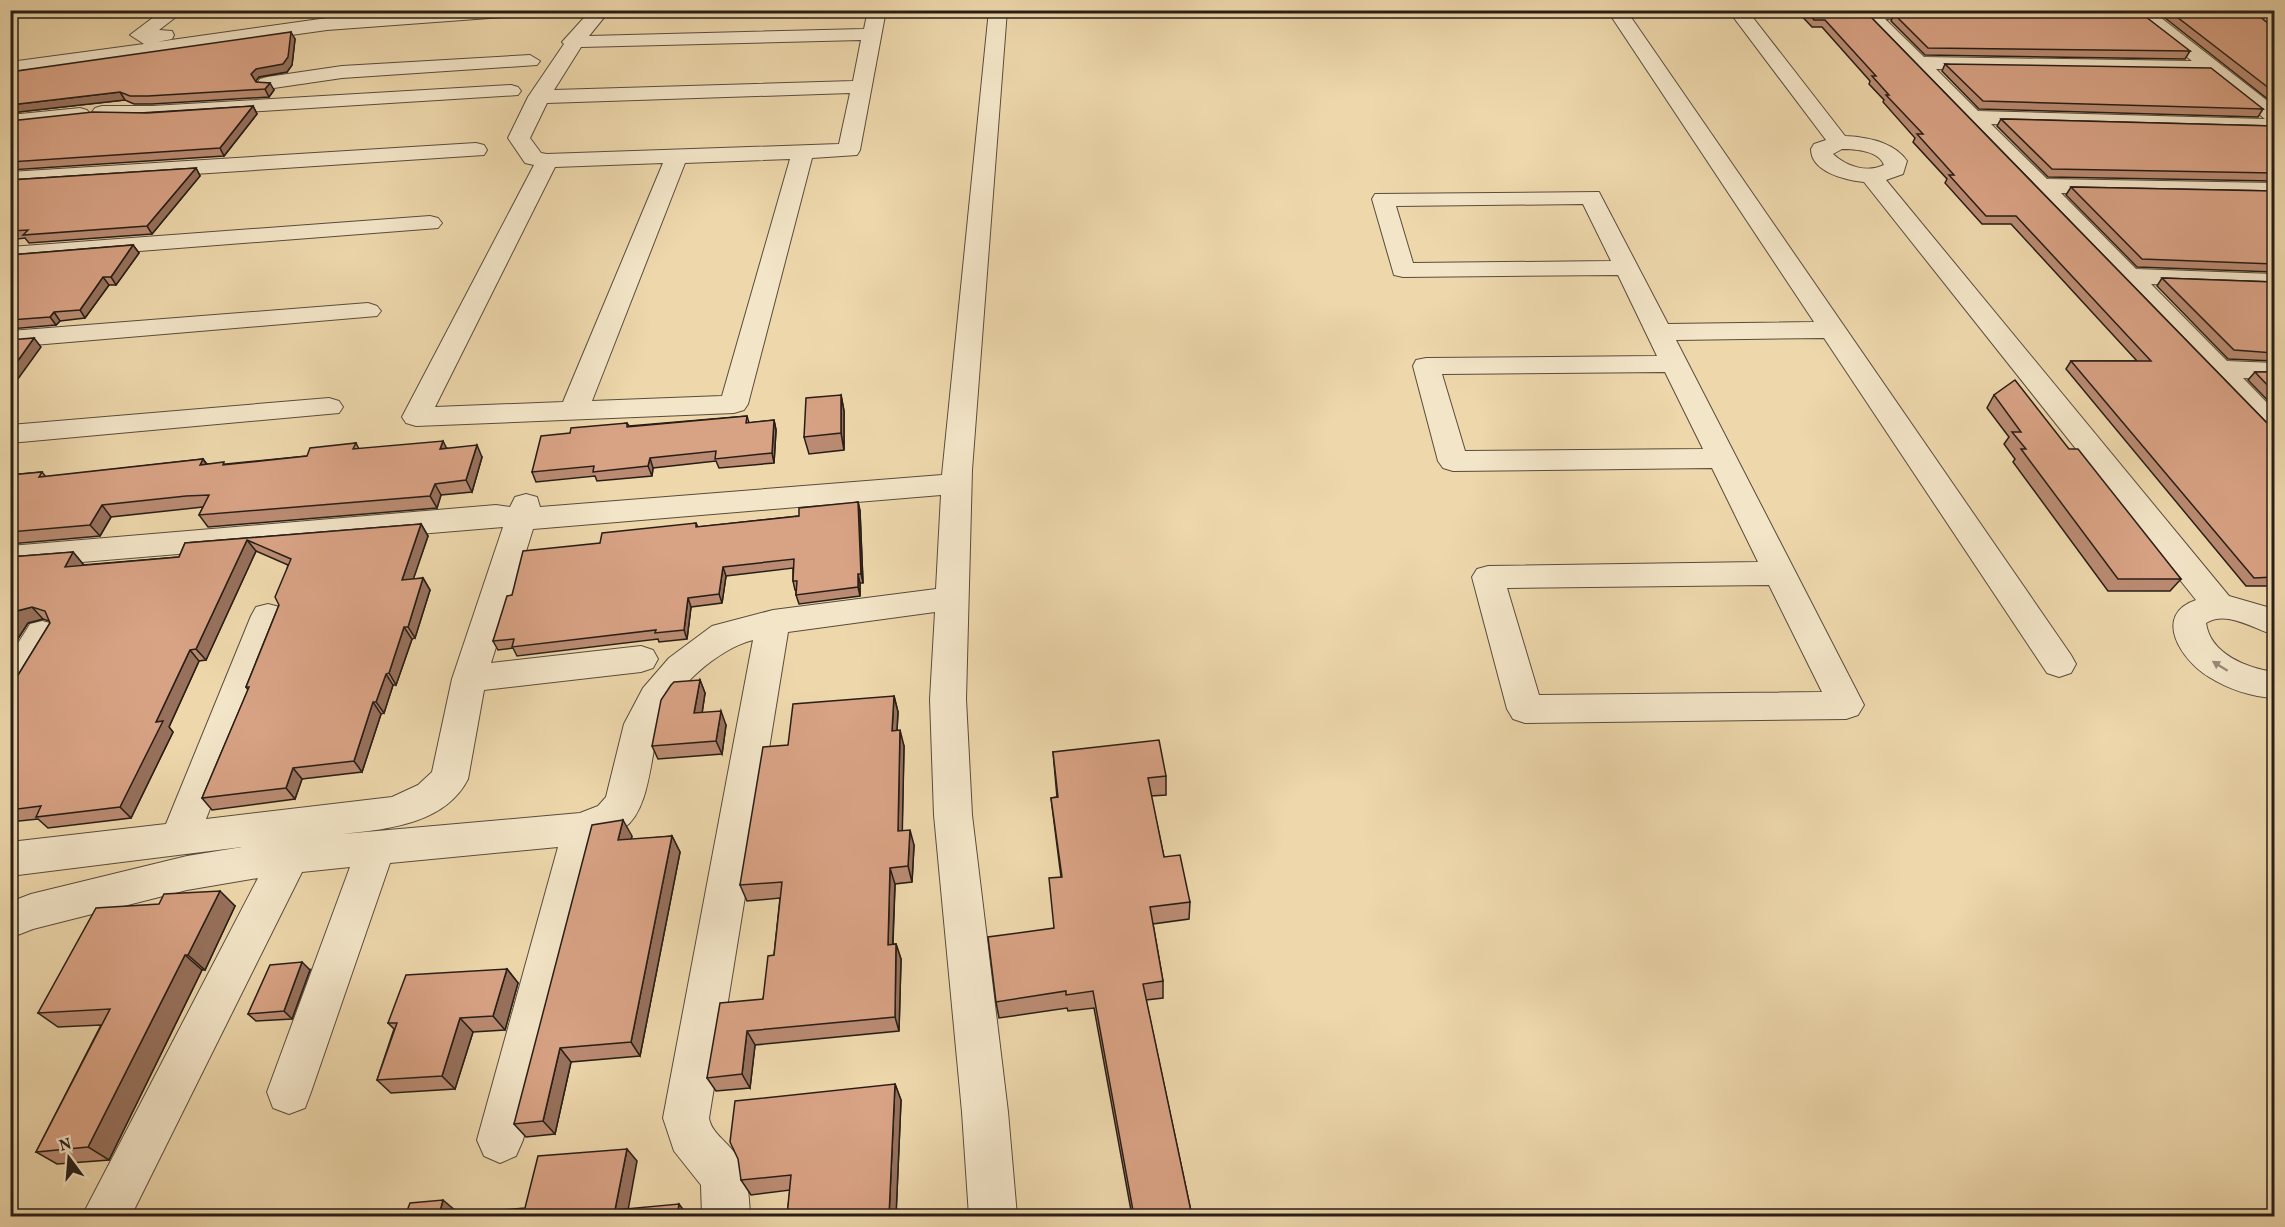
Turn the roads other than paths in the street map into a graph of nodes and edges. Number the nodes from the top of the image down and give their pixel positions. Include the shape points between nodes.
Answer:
1 (176, 10) edge
2 (341, 10) edge
3 (532, 10) edge
4 (601, 10) edge
5 (877, 10) edge
6 (998, 10) edge
7 (1616, 10) edge
8 (1737, 10) edge
9 (2250, 10) edge
10 (1867, 12) edge
11 (2143, 14) edge
12 (2274, 27) edge
13 (872, 34) junction
14 (572, 42) junction
15 (530, 61) dead end
16 (1918, 63) junction
17 (469, 64) junction
18 (2212, 67) junction
19 (10, 68) edge
20 (267, 83) junction
21 (862, 87) junction
22 (511, 91) dead end
23 (452, 94) junction
24 (538, 97) junction
25 (255, 105) junction
26 (102, 112) junction
27 (2274, 116) edge
28 (1974, 117) junction
29 (10, 120) edge
30 (2274, 126) edge
31 (1839, 142) junction
32 (476, 150) dead end
33 (803, 152) junction
34 (677, 156) junction
35 (548, 161) junction
36 (1870, 175) junction
37 (10, 179) edge
38 (2049, 194) junction
39 (2265, 197) edge
40 (430, 223) dead end
41 (10, 254) edge
42 (1627, 268) junction
43 (2127, 276) junction
44 (2274, 281) edge
45 (368, 311) dead end
46 (1833, 330) junction
47 (1659, 332) junction
48 (10, 339) edge
49 (1675, 364) junction
50 (2218, 369) junction
51 (2274, 371) edge
52 (329, 407) dead end
53 (574, 410) junction
54 (2274, 426) edge
55 (10, 434) edge
56 (1722, 458) junction
57 (957, 477) junction
58 (515, 513) junction
59 (10, 557) edge
60 (1780, 573) junction
61 (954, 598) junction
62 (2219, 606) junction
63 (268, 616) dead end
64 (773, 622) junction
65 (2274, 622) edge
66 (42, 633) edge
67 (641, 659) dead end
68 (2060, 664) dead end
69 (469, 679) junction
70 (2274, 685) edge
71 (10, 686) edge
72 (582, 829) junction
73 (179, 838) junction
74 (376, 848) junction
75 (290, 855) junction
76 (10, 859) edge
77 (10, 920) edge
78 (289, 1092) dead end
79 (500, 1140) dead end
80 (105, 1216) edge
81 (726, 1216) edge
82 (993, 1216) edge

1 - 2 street via 139,35 144,38
3 - 19 street via 327,24
4 - 14 street
5 - 13 street
6 - 57 street
7 - 46 street
8 - 31 street
9 - 12 street
10 - 11 street
10 - 16 street
11 - 18 street
13 - 14 street
13 - 21 street
14 - 24 street
15 - 17 street
16 - 18 street
16 - 28 street
17 - 20 street via 342,72
17 - 23 street
18 - 27 street
20 - 25 street
20 - 26 street
21 - 24 street
21 - 33 street via 849,150
22 - 23 street
23 - 25 street
24 - 35 street via 519,138 533,158
25 - 26 street
26 - 29 street
28 - 30 street
28 - 38 street
31 - 36 street via 1822,149 1828,163
31 - 36 street via 1874,146 1896,161 1895,169 1886,174
32 - 37 street
33 - 34 street
33 - 53 street via 734,404
34 - 35 street
34 - 53 street
35 - 53 street via 416,417
36 - 62 street
38 - 39 street
38 - 43 street
40 - 41 street
42 - 42 street via 1591,197 1383,199 1403,270
42 - 47 street
43 - 44 street
43 - 50 street
45 - 48 street
46 - 47 street
46 - 68 street
47 - 49 street
49 - 56 street
49 - 56 street via 1426,366 1452,461
50 - 51 street
50 - 54 street
52 - 55 street
56 - 60 street
57 - 58 street
57 - 61 street via 952,548
58 - 59 street
58 - 69 street
60 - 60 street via 1675,575 1488,577 1525,709 1846,705
61 - 64 street
61 - 82 street via 948,699 953,815
62 - 65 street via 2247,611
70 -> 62 street via 2240,677 2197,648 2188,632 2189,618 2200,609
63 - 73 street
64 - 72 street via 724,635 681,667 655,698 642,724 621,806 611,817
64 - 81 street via 686,1119 687,1132 720,1173
66 - 71 street
67 - 69 street
69 - 73 street via 449,779 431,796 396,812
72 - 74 street
72 - 79 street
73 - 76 street
74 - 75 street
74 - 78 street
75 - 77 street via 187,873
75 - 80 street

